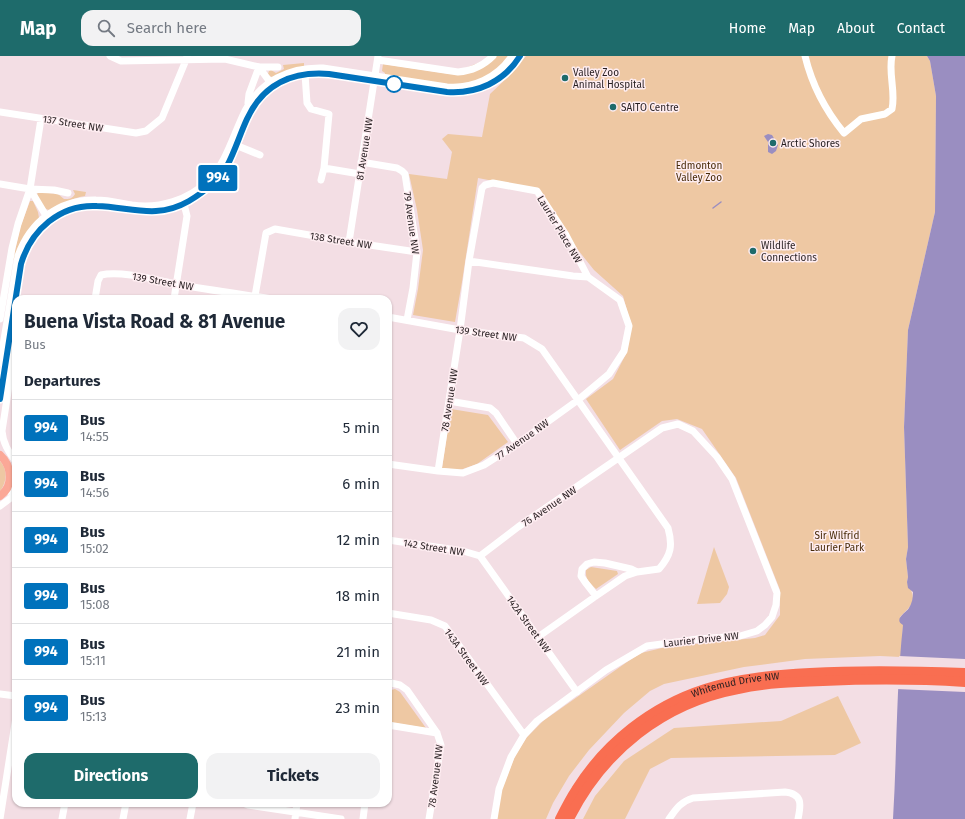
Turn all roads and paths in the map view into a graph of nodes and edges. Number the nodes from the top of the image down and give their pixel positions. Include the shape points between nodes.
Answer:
1 (110, 56) edge
2 (493, 56) edge
3 (512, 56) edge
4 (520, 56) edge
5 (805, 56) edge
6 (892, 56) edge
7 (187, 58) edge
8 (378, 58) edge
9 (259, 67) junction
10 (278, 67) dead end
11 (305, 74) junction
12 (375, 78) junction
13 (272, 84) junction
14 (248, 104) junction
15 (0, 112) edge
16 (41, 118) junction
17 (234, 144) junction
18 (260, 155) dead end
19 (362, 162) junction
20 (324, 168) junction
21 (360, 174) junction
22 (321, 180) dead end
23 (0, 184) edge
24 (30, 189) junction
25 (68, 193) dead end
26 (183, 201) junction
27 (47, 218) junction
28 (349, 242) junction
29 (417, 252) junction
30 (469, 261) junction
31 (588, 277) junction
32 (176, 284) junction
33 (16, 295) edge
34 (96, 295) edge
35 (175, 295) edge
36 (248, 295) edge
37 (255, 295) edge
38 (12, 313) edge
39 (392, 318) edge
40 (0, 319) edge
41 (407, 320) junction
42 (460, 330) junction
43 (8, 333) edge
44 (0, 364) edge
45 (12, 366) edge
46 (0, 399) edge
47 (578, 400) junction
48 (449, 401) junction
49 (516, 444) junction
50 (12, 456) edge
51 (2, 457) edge
52 (619, 457) junction
53 (392, 465) edge
54 (12, 471) edge
55 (438, 471) junction
56 (12, 490) edge
57 (2, 495) edge
58 (12, 497) edge
59 (0, 506) edge
60 (392, 541) edge
61 (480, 556) junction
62 (637, 572) junction
63 (596, 596) junction
64 (392, 614) edge
65 (538, 637) junction
66 (965, 673) edge
67 (877, 675) junction
68 (965, 682) edge
69 (392, 684) edge
70 (577, 692) junction
71 (0, 694) edge
72 (12, 696) edge
73 (392, 726) edge
74 (437, 733) junction
75 (524, 735) junction
76 (12, 742) edge
77 (64, 807) edge
78 (125, 807) edge
79 (192, 807) edge
80 (257, 807) edge
81 (365, 807) edge
82 (295, 816) edge
83 (0, 819) edge
84 (62, 819) edge
85 (123, 819) edge
86 (190, 819) edge
87 (341, 819) edge
88 (363, 819) edge
89 (429, 819) edge
90 (494, 819) edge
91 (560, 819) edge
92 (569, 819) edge
93 (669, 819) edge
94 (798, 819) edge

1 - 7 street via 121,61
2 - 8 street via 479,66 458,72
3 - 12 street via 495,74 484,81 466,86 447,87
4 - 12 street via 500,78 488,86 468,92 447,92
5 - 6 street via 816,90 844,133 861,119 885,114 892,109
7 - 9 street via 224,59
7 - 16 street, 137 Street NW via 162,118 146,131 136,133
8 - 12 street, 81 Avenue NW
9 - 10 street
9 - 13 street
9 - 14 street
11 - 12 street
11 - 13 street
11 - 20 street via 307,103 311,109 328,114
12 - 13 street via 315,68 300,69 281,75
12 - 19 street, 81 Avenue NW
13 - 14 street via 260,90
13 - 17 street via 252,109
14 - 17 street
15 - 16 street, 137 Street NW
16 - 24 street
17 - 18 street
17 - 26 street via 214,174
19 - 21 street, 81 Avenue NW
19 - 29 street, 79 Avenue NW via 397,168 405,174
20 - 21 street
20 - 22 street
21 - 28 street, 81 Avenue NW
23 - 24 street
24 - 25 street
24 - 27 street
24 - 40 street via 12,248
26 - 27 street via 166,210 147,212 87,206
26 - 32 street via 187,216
27 - 33 street via 23,258
28 - 29 street, 138 Street NW
28 - 37 street, 138 Street NW via 275,229 266,233
29 - 41 street, 79 Avenue NW
30 - 31 street, Laurier Place NW
30 - 31 street, Laurier Place NW via 482,188 493,183 537,191 566,235
30 - 42 street, Laurier Place NW
31 - 47 street, Laurier Place NW via 620,300 628,326 624,351 610,374
32 - 34 street, 139 Street NW via 108,273 101,275
32 - 35 street
32 - 36 street, 139 Street NW
38 - 43 street
39 - 41 street, 139 Street NW
41 - 42 street, 139 Street NW
42 - 47 street, 139 Street NW via 524,338 542,349
42 - 48 street, 78 Avenue NW
43 - 44 street
43 - 46 street
45 - 50 street via 2,431 5,446
47 - 49 street, 77 Avenue NW
47 - 52 street
48 - 49 street via 490,408
48 - 55 street, 78 Avenue NW
49 - 55 street, 77 Avenue NW via 484,465 463,473
51 - 54 street
51 - 57 main road via 9,469 10,477 8,487
52 - 61 street, 76 Avenue NW
52 - 62 street via 668,528 671,538 666,560 659,569
52 - 70 street, Laurier Drive NW via 662,428 678,424 693,430 717,456 732,480 778,593 776,605 772,617 757,630 739,636 647,646 606,670
53 - 55 street
56 - 57 street
58 - 59 street
60 - 61 street, 142 Street NW
61 - 65 street, 142A Street NW
62 - 63 street via 626,576
62 - 63 street via 605,563 587,564 582,569 581,576
63 - 65 street
64 - 75 street, 143A Street NW via 431,620 446,626
65 - 70 street, 142A Street NW
66 - 67 highway, Whitemud Drive NW via 913,671
67 - 68 highway, Whitemud Drive NW
67 - 91 highway, Whitemud Drive NW via 798,674 745,680 705,689 681,699 644,719 614,743 580,783
67 - 92 highway, Whitemud Drive NW via 749,687 689,704 650,724 622,746 590,783
69 - 74 street via 400,685 407,690
70 - 75 street, Laurier Drive NW via 537,721
71 - 72 street
73 - 74 street
74 - 89 street, 78 Avenue NW via 441,745
75 - 90 street, Laurier Drive NW via 511,757 499,789
76 - 83 street
77 - 84 street
78 - 85 street
79 - 86 street
80 - 82 street
81 - 88 street
82 - 87 street
93 - 94 street via 678,806 693,798 785,792 795,795 798,799

